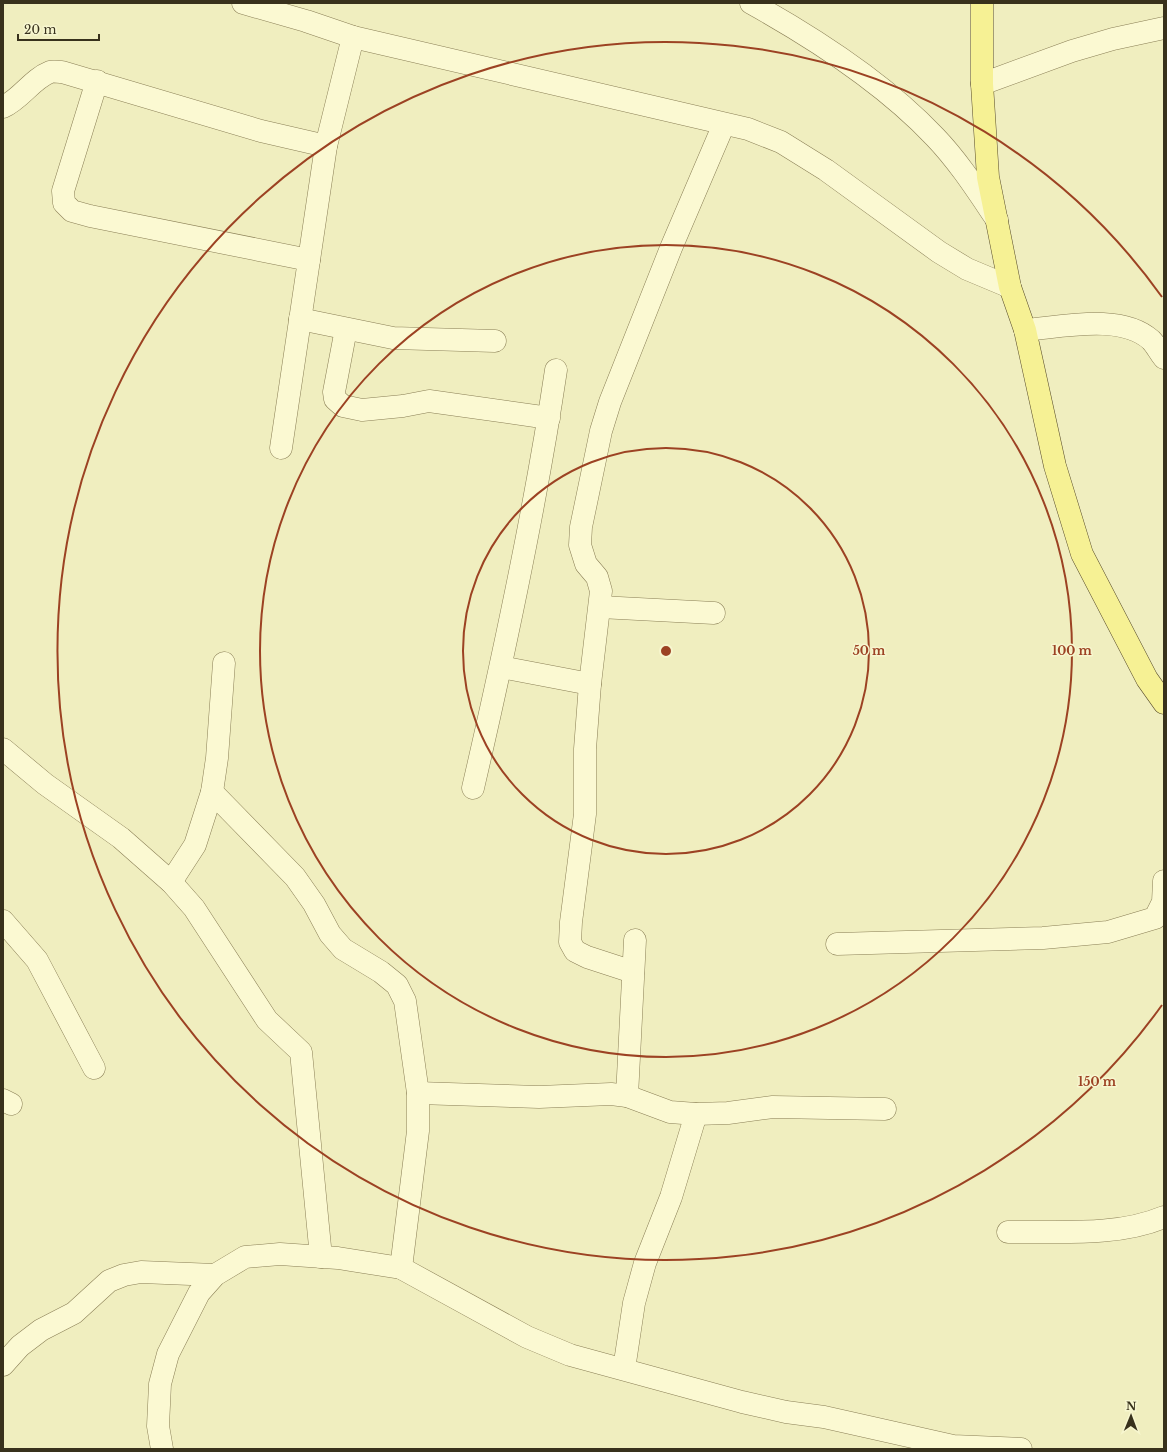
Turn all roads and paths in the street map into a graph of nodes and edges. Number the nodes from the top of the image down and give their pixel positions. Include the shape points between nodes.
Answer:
1 (244, 3) edge
2 (751, 3) edge
3 (982, 3) edge
4 (1164, 28) edge
5 (353, 37) junction
6 (98, 81) junction
7 (982, 84) junction
8 (3, 107) edge
9 (724, 124) junction
10 (326, 146) junction
11 (997, 220) junction
12 (309, 260) junction
13 (1010, 287) junction
14 (300, 319) junction
15 (346, 329) junction
16 (1025, 330) junction
17 (496, 342) dead end
18 (1164, 358) edge
19 (556, 370) dead end
20 (549, 418) junction
21 (281, 448) dead end
22 (600, 607) junction
23 (714, 613) dead end
24 (224, 663) dead end
25 (501, 667) junction
26 (590, 684) junction
27 (1164, 703) edge
28 (3, 749) edge
29 (473, 788) dead end
30 (212, 792) junction
31 (1164, 881) edge
32 (171, 882) junction
33 (3, 921) edge
34 (635, 940) dead end
35 (837, 944) dead end
36 (633, 972) junction
37 (94, 1068) dead end
38 (418, 1093) junction
39 (627, 1096) junction
40 (885, 1109) dead end
41 (696, 1114) junction
42 (1164, 1217) edge
43 (1008, 1232) dead end
44 (321, 1257) junction
45 (401, 1268) junction
46 (215, 1275) junction
47 (3, 1365) edge
48 (624, 1369) junction
49 (162, 1449) edge
50 (1021, 1449) edge

1 - 5 street
2 - 11 street via 826,48 901,104 936,137
3 - 7 main road
4 - 7 street via 1079,49
5 - 9 street
5 - 10 street
6 - 8 street via 51,71
6 - 10 street via 132,94 260,131
6 - 12 street via 63,191 64,203 72,211
7 - 11 main road via 988,177
9 - 13 street via 748,129 781,142 826,170 939,252 968,269
9 - 22 street via 671,248 601,431 581,526 580,545 586,564 597,577 601,591
10 - 12 street
11 - 13 main road
12 - 14 street
13 - 16 main road
14 - 15 street
14 - 21 street
15 - 17 street via 393,338
15 - 20 street via 334,392 335,399 343,406 362,410 429,401
16 - 18 street via 1096,324 1120,325 1138,332 1151,341
16 - 27 main road via 1055,466 1082,554 1147,680
19 - 20 street
20 - 25 street
22 - 23 street
22 - 26 street
24 - 30 street
25 - 26 street
25 - 29 street
26 - 36 street via 585,749 585,814 570,942 575,951 587,957
28 - 32 street via 45,784 121,838
30 - 32 street via 194,845
30 - 38 street via 295,876 330,934 343,949 397,985 405,1001
31 - 35 street via 1163,902 1155,918 1108,932 1044,938
32 - 44 street via 194,908 266,1020 301,1052
33 - 37 street via 37,960
34 - 36 street
36 - 39 street
38 - 39 street via 539,1097 611,1094
38 - 45 street via 418,1131
39 - 41 street via 670,1112
40 - 41 street via 774,1107
41 - 48 street via 677,1179 645,1263 634,1303
42 - 43 street via 1133,1227 1086,1231
44 - 45 street
44 - 46 street via 280,1254 244,1257
45 - 48 street via 527,1337 570,1355
46 - 47 street via 141,1272 109,1281 74,1313 41,1330 20,1346
46 - 49 street via 199,1293 168,1354 160,1384 158,1426
48 - 50 street via 742,1402 824,1417 953,1446

